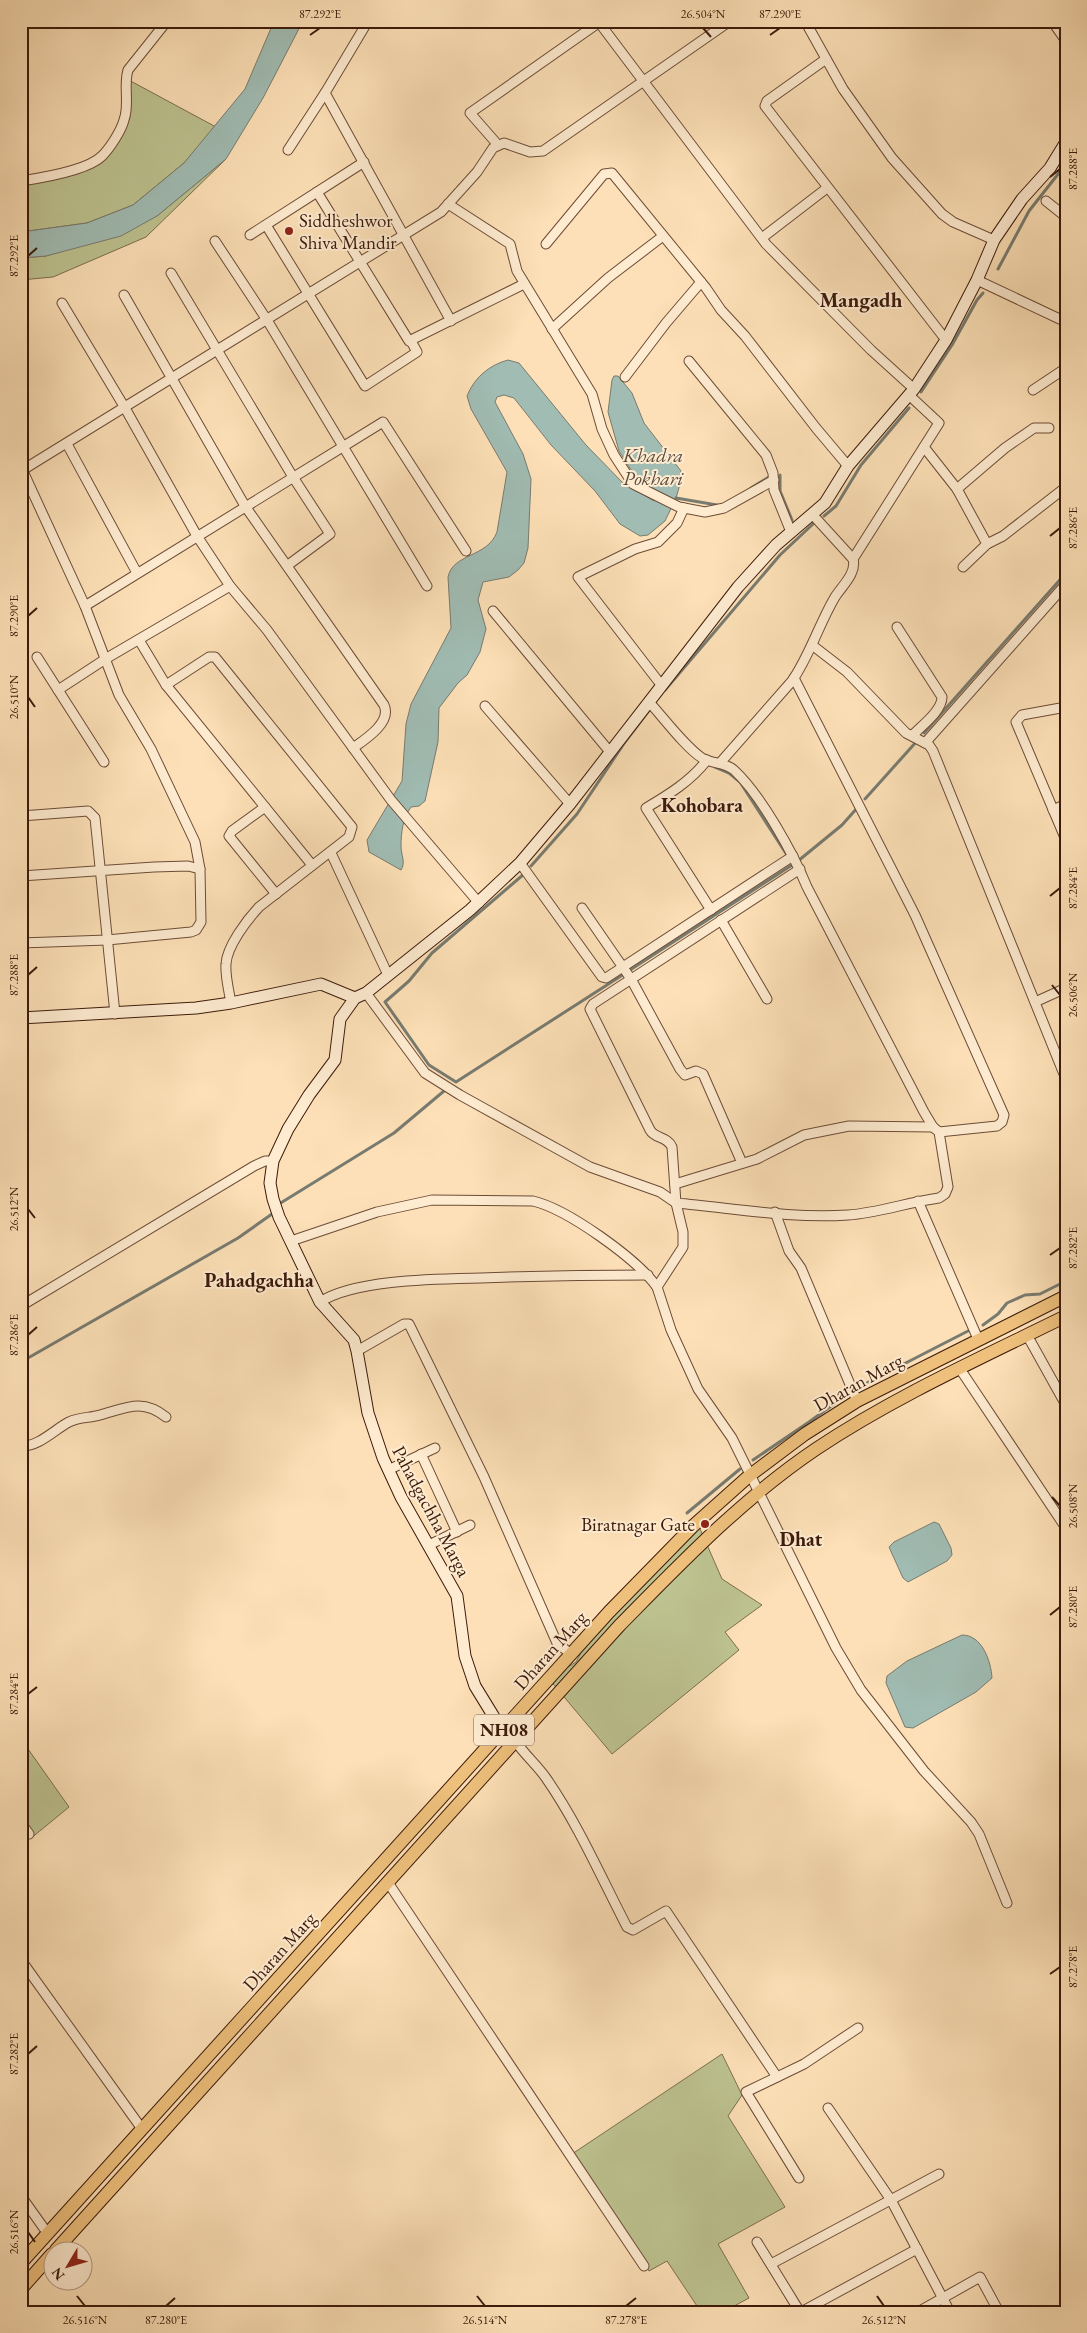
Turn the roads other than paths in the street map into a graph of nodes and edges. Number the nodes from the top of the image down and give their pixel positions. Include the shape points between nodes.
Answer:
1 (167, 21) edge
2 (368, 21) edge
3 (730, 21) edge
4 (805, 21) edge
5 (1052, 21) edge
6 (600, 22) edge
7 (1066, 41) edge
8 (826, 58) junction
9 (643, 81) junction
10 (325, 93) junction
11 (1066, 142) edge
12 (498, 145) junction
13 (288, 150) dead end
14 (364, 162) junction
15 (21, 181) edge
16 (827, 188) junction
17 (317, 192) junction
18 (1046, 201) dead end
19 (448, 204) junction
20 (1066, 217) edge
21 (266, 225) junction
22 (250, 235) dead end
23 (405, 236) junction
24 (663, 236) junction
25 (762, 238) junction
26 (994, 240) junction
27 (215, 241) dead end
28 (546, 244) dead end
29 (360, 263) junction
30 (171, 273) dead end
31 (977, 280) junction
32 (701, 282) junction
33 (524, 284) junction
34 (310, 293) junction
35 (124, 295) dead end
36 (62, 303) dead end
37 (267, 320) junction
38 (451, 321) junction
39 (1066, 322) edge
40 (552, 329) junction
41 (946, 340) junction
42 (411, 341) junction
43 (216, 351) junction
44 (689, 361) dead end
45 (1066, 368) edge
46 (625, 377) dead end
47 (171, 379) junction
48 (1033, 390) dead end
49 (912, 392) junction
50 (125, 408) junction
51 (1049, 428) dead end
52 (67, 444) junction
53 (342, 447) junction
54 (924, 447) junction
55 (848, 466) junction
56 (22, 469) edge
57 (293, 477) junction
58 (774, 480) junction
59 (1066, 486) edge
60 (957, 488) junction
61 (245, 506) junction
62 (681, 508) junction
63 (812, 514) junction
64 (791, 532) junction
65 (197, 536) junction
66 (987, 544) junction
67 (466, 551) dead end
68 (853, 559) junction
69 (288, 565) junction
70 (963, 567) dead end
71 (137, 573) junction
72 (1066, 584) edge
73 (230, 586) junction
74 (426, 586) dead end
75 (85, 606) junction
76 (493, 612) dead end
77 (896, 627) dead end
78 (139, 640) junction
79 (812, 645) junction
80 (37, 657) dead end
81 (107, 658) junction
82 (794, 678) junction
83 (166, 685) junction
84 (662, 686) junction
85 (58, 690) junction
86 (649, 702) junction
87 (485, 706) dead end
88 (1066, 707) edge
89 (912, 736) junction
90 (926, 743) junction
91 (354, 748) junction
92 (610, 752) junction
93 (707, 760) junction
94 (104, 762) dead end
95 (720, 763) junction
96 (570, 804) junction
97 (1066, 804) edge
98 (265, 807) junction
99 (1053, 810) junction
100 (21, 816) edge
101 (1066, 840) edge
102 (331, 852) junction
103 (793, 856) junction
104 (520, 863) junction
105 (312, 865) junction
106 (200, 869) junction
107 (800, 869) junction
108 (100, 871) junction
109 (21, 876) edge
110 (276, 894) junction
111 (478, 903) junction
112 (582, 908) dead end
113 (711, 910) junction
114 (721, 920) junction
115 (107, 940) junction
116 (21, 943) edge
117 (624, 968) junction
118 (388, 975) junction
119 (631, 979) junction
120 (1066, 988) edge
121 (366, 993) junction
122 (355, 998) junction
123 (767, 999) dead end
124 (1035, 1002) junction
125 (231, 1003) junction
126 (115, 1014) junction
127 (21, 1018) edge
128 (1066, 1079) edge
129 (936, 1130) junction
130 (273, 1161) junction
131 (742, 1163) junction
132 (675, 1184) junction
133 (918, 1201) junction
134 (676, 1203) junction
135 (775, 1212) junction
136 (291, 1241) junction
137 (648, 1275) junction
138 (657, 1287) junction
139 (1066, 1296) edge
140 (320, 1302) junction
141 (21, 1306) edge
142 (1066, 1316) edge
143 (1027, 1335) junction
144 (978, 1339) junction
145 (357, 1351) junction
146 (960, 1369) junction
147 (857, 1401) junction
148 (1066, 1405) edge
149 (166, 1417) dead end
150 (21, 1446) edge
151 (435, 1448) dead end
152 (421, 1454) junction
153 (388, 1470) junction
154 (749, 1476) junction
155 (758, 1492) junction
156 (470, 1525) dead end
157 (1066, 1528) edge
158 (457, 1532) junction
159 (429, 1546) junction
160 (571, 1654) junction
161 (506, 1728) junction
162 (516, 1742) junction
163 (21, 1823) edge
164 (29, 1834) dead end
165 (389, 1884) junction
166 (1007, 1903) dead end
167 (21, 1960) edge
168 (858, 2028) dead end
169 (777, 2077) junction
170 (828, 2108) dead end
171 (142, 2129) junction
172 (939, 2174) dead end
173 (799, 2178) dead end
174 (21, 2196) edge
175 (891, 2200) junction
176 (48, 2234) junction
177 (65, 2240) edge
178 (757, 2242) dead end
179 (917, 2249) junction
180 (21, 2263) edge
181 (771, 2264) junction
182 (42, 2265) edge
183 (644, 2266) dead end
184 (21, 2289) edge
185 (942, 2298) junction
186 (800, 2312) edge
187 (918, 2312) edge
188 (950, 2312) edge
189 (999, 2312) edge

1 - 15 street via 128,70 125,78 125,120 102,157 88,165
2 - 10 street
3 - 9 street
4 - 8 street
5 - 7 street
6 - 9 street
6 - 12 street via 470,113
8 - 16 street via 765,105
8 - 26 street via 843,89 892,158 942,214
9 - 12 street via 543,151 530,152 504,143
9 - 25 street
10 - 13 street
10 - 14 street
11 - 26 street
12 - 19 street
14 - 17 street
14 - 23 street
16 - 25 street
16 - 41 street
17 - 21 street
17 - 29 street
18 - 20 street
19 - 23 street
19 - 33 street via 510,244
21 - 22 street
21 - 34 street
23 - 29 street
23 - 38 street
24 - 28 street via 612,173 607,172
24 - 32 street
24 - 40 street via 608,278
25 - 49 street
26 - 31 street
27 - 37 street
29 - 34 street
29 - 42 street
30 - 43 street
31 - 39 street
31 - 41 street
32 - 46 street
32 - 55 street
33 - 38 street
33 - 40 street
34 - 37 street
34 - 42 street via 365,386 417,352
35 - 47 street
36 - 50 street
37 - 43 street
37 - 53 street
38 - 42 street
40 - 62 street via 592,394 602,429 623,470 638,488
41 - 49 street
43 - 47 street
43 - 57 street
44 - 58 street via 766,455
45 - 48 street
47 - 50 street
47 - 61 street
49 - 54 street via 939,423
49 - 55 street
50 - 52 street
50 - 65 street
51 - 60 street via 1034,428
52 - 56 street
52 - 71 street
53 - 57 street
53 - 67 street via 383,422
53 - 74 street
54 - 60 street
54 - 68 street
55 - 63 street via 825,503
56 - 75 street
57 - 61 street
57 - 69 street via 330,534
58 - 62 street via 724,508 705,512
58 - 64 street via 774,490
59 - 66 street via 1003,536
60 - 66 street
61 - 65 street
61 - 69 street
62 - 84 street via 677,523 658,542 635,549 578,577
63 - 64 street
63 - 68 street
64 - 84 street via 738,587
65 - 71 street
65 - 73 street
66 - 70 street
68 - 79 street via 853,570 834,599
69 - 91 street via 388,712 368,737
71 - 75 street
72 - 90 street
73 - 78 street
73 - 91 street via 267,630
75 - 81 street
76 - 92 street
77 - 89 street via 942,697 936,711
78 - 81 street
78 - 83 street
79 - 82 street
79 - 89 street via 847,672
80 - 85 street
81 - 85 street
81 - 106 street via 119,695 183,813 195,842
82 - 95 street
82 - 129 street via 915,915 1004,1115 997,1126
83 - 98 street
83 - 102 street via 209,656 215,657 352,827 349,837
84 - 86 street
85 - 94 street
86 - 92 street
86 - 93 street via 694,751
87 - 96 street
88 - 99 street via 1022,715 1016,722
89 - 90 street
90 - 124 street via 933,751
91 - 111 street via 391,800
92 - 96 street
93 - 95 street
93 - 113 street via 673,792 646,808
95 - 103 street via 732,768 743,779
96 - 104 street
97 - 99 street
98 - 105 street
98 - 110 street via 229,836
99 - 101 street
100 - 108 street via 88,811 95,818
102 - 105 street
102 - 118 street
103 - 107 street
103 - 113 street
104 - 111 street
104 - 117 street via 602,977
105 - 110 street
106 - 108 street via 188,866
106 - 115 street via 201,922 196,930
107 - 114 street
107 - 129 street
108 - 109 street
108 - 115 street
110 - 125 street via 250,917 228,956 226,964
111 - 118 street
112 - 117 street
113 - 117 street
114 - 119 street
114 - 123 street
115 - 116 street
115 - 126 street
117 - 119 street
118 - 121 street
119 - 131 street via 680,1070 685,1075 698,1070 703,1074
119 - 132 street via 590,1009 650,1130 655,1136 670,1142
120 - 124 street
121 - 122 street
121 - 134 street via 425,1073 590,1167 660,1192
122 - 125 street via 321,984
122 - 130 street, Pahadgachha Marga via 340,1019 335,1060 308,1095
124 - 128 street
125 - 126 street
126 - 127 street
129 - 131 street via 840,1128 804,1135 757,1159
129 - 133 street via 948,1187 939,1198
130 - 136 street, Pahadgachha Marga via 270,1183 273,1199
130 - 141 street via 254,1166
131 - 132 street
132 - 134 street
133 - 135 street via 847,1215
133 - 144 street
134 - 135 street
134 - 138 street via 683,1247
135 - 147 street via 789,1251 802,1268
136 - 137 street via 377,1212 432,1200 533,1201 548,1204 613,1246
136 - 140 street, Pahadgachha Marga
137 - 138 street
137 - 140 street via 418,1280 331,1294
138 - 154 street via 688,1369 732,1438
139 - 144 main road, Dharan Marg / NH08
140 - 145 street, Pahadgachha Marga via 354,1340
142 - 143 main road, Dharan Marg / NH08
143 - 146 main road, Dharan Marg / NH08
143 - 148 street
144 - 147 main road, Dharan Marg / NH08
145 - 153 street, Pahadgachha Marga via 368,1414
145 - 160 street via 404,1324 410,1324 484,1477 557,1643
146 - 155 main road, Dharan Marg / NH08 via 866,1417 814,1450
146 - 157 street
147 - 154 main road, Dharan Marg / NH08 via 805,1434
149 - 150 street via 141,1406 128,1406 70,1421 38,1441
151 - 152 street
152 - 153 street
152 - 158 street
153 - 159 street, Pahadgachha Marga
154 - 155 street
154 - 160 main road, Dharan Marg / NH08 via 693,1526
155 - 162 main road, Dharan Marg / NH08 via 703,1541 619,1626
155 - 166 street via 860,1690 924,1772 971,1822
156 - 158 street
158 - 159 street
159 - 161 street, Pahadgachha Marga via 457,1596 465,1656 475,1686 500,1726
160 - 161 main road, Dharan Marg / NH08
161 - 171 main road, Dharan Marg / NH08
162 - 165 main road, Dharan Marg / NH08
162 - 169 street via 550,1784 627,1927 633,1930 666,1911
163 - 164 street
165 - 177 main road, Dharan Marg / NH08
165 - 183 street
167 - 171 street
168 - 169 street via 804,2064
169 - 173 street via 746,2092
170 - 175 street
171 - 176 main road, Dharan Marg / NH08
172 - 175 street
174 - 176 street
175 - 179 street
175 - 181 street
176 - 180 main road, Dharan Marg / NH08
178 - 181 street
179 - 185 street
179 - 186 street
181 - 186 street
182 - 184 main road
185 - 187 street
185 - 188 street
185 - 189 street via 980,2277

